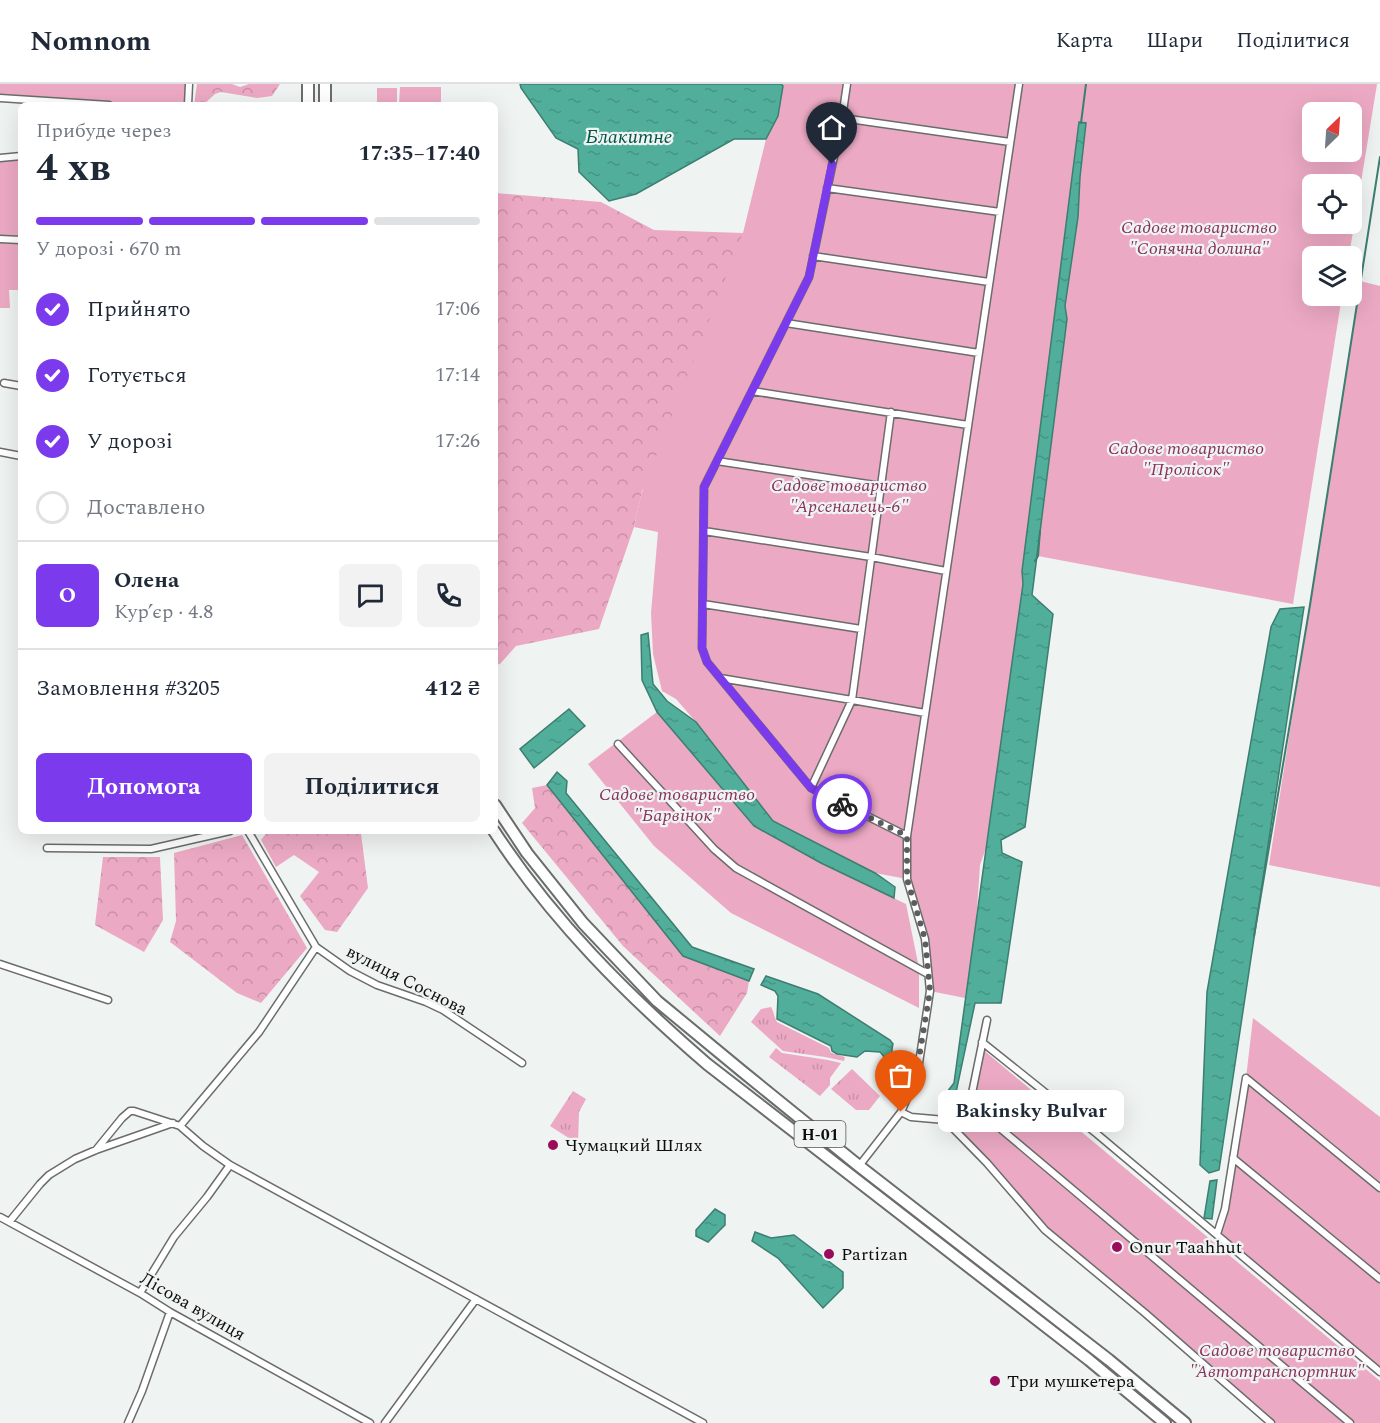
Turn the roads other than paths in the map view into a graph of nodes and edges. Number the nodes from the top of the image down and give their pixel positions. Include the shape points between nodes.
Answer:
1 (189, 84) edge
2 (308, 84) edge
3 (325, 84) edge
4 (847, 84) edge
5 (1019, 84) edge
6 (0, 98) edge
7 (62, 102) edge
8 (188, 102) edge
9 (308, 102) edge
10 (325, 102) edge
11 (842, 118) junction
12 (1010, 142) junction
13 (18, 156) edge
14 (0, 158) edge
15 (827, 188) junction
16 (1000, 212) junction
17 (0, 239) edge
18 (18, 240) edge
19 (813, 256) junction
20 (989, 282) junction
21 (786, 323) junction
22 (979, 353) junction
23 (4, 383) dead end
24 (18, 385) edge
25 (752, 391) junction
26 (891, 412) junction
27 (968, 425) junction
28 (0, 452) edge
29 (18, 455) edge
30 (717, 461) junction
31 (881, 486) junction
32 (704, 531) junction
33 (871, 557) junction
34 (946, 571) junction
35 (703, 604) junction
36 (861, 629) junction
37 (720, 678) junction
38 (852, 700) junction
39 (925, 713) junction
40 (618, 744) dead end
41 (811, 788) junction
42 (498, 810) edge
43 (217, 834) edge
44 (250, 834) edge
45 (496, 834) edge
46 (907, 836) junction
47 (47, 848) dead end
48 (316, 947) junction
49 (2, 962) edge
50 (928, 974) junction
51 (108, 1000) dead end
52 (987, 1020) dead end
53 (982, 1042) junction
54 (522, 1064) dead end
55 (970, 1103) junction
56 (901, 1112) junction
57 (945, 1120) junction
58 (177, 1125) junction
59 (96, 1150) junction
60 (1233, 1158) junction
61 (230, 1166) junction
62 (859, 1166) junction
63 (1380, 1188) edge
64 (0, 1217) edge
65 (10, 1221) junction
66 (1217, 1234) junction
67 (1380, 1279) edge
68 (140, 1293) junction
69 (476, 1299) junction
70 (170, 1312) junction
71 (1380, 1372) edge
72 (128, 1423) edge
73 (370, 1423) edge
74 (385, 1423) edge
75 (703, 1423) edge
76 (1165, 1423) edge
77 (1185, 1423) edge
78 (1271, 1423) edge
79 (1350, 1423) edge

1 - 8 street
2 - 9 main road
3 - 10 main road
4 - 11 street
5 - 12 street
6 - 7 street
11 - 12 street
11 - 15 street
12 - 16 street
13 - 14 street
15 - 16 street
15 - 19 street
16 - 20 street
17 - 18 street
19 - 20 street
19 - 21 street via 809,277
20 - 22 street
21 - 22 street
21 - 25 street
22 - 27 street
23 - 24 street
25 - 26 street
25 - 30 street
26 - 27 street
26 - 31 street
27 - 34 street
28 - 29 street
30 - 31 street
30 - 32 street via 704,487
31 - 33 street
32 - 33 street
32 - 35 street
33 - 34 street
33 - 36 street
34 - 39 street
35 - 36 street
35 - 37 street via 702,648
36 - 38 street
37 - 38 street
37 - 41 street
38 - 39 street
38 - 41 street
39 - 46 street
40 - 50 street via 736,868
41 - 46 street
42 - 62 main road, Н-01 via 583,923 657,1000
43 - 47 street via 151,849
44 - 48 street
45 - 76 main road, Н-01 via 573,935 662,1024
46 - 50 street via 907,879 925,939
48 - 54 street, вулиця Соснова via 377,985 442,1010
48 - 58 street via 259,1032
49 - 51 street
50 - 56 street via 930,991 916,1076
52 - 53 street
53 - 55 street
53 - 66 street
55 - 57 street via 960,1116
55 - 79 street
56 - 57 street via 911,1117
56 - 62 street
57 - 78 street via 1045,1230
58 - 59 street
58 - 59 street via 130,1111
58 - 61 street
59 - 65 street via 49,1175
60 - 63 street via 1246,1078
60 - 66 street
60 - 67 street
61 - 68 street via 174,1237
61 - 69 street
62 - 77 main road, Н-01
64 - 65 street, Лісова вулиця
65 - 68 street, Лісова вулиця
66 - 71 street
68 - 70 street, Лісова вулиця
69 - 74 street
69 - 75 street
70 - 72 street
70 - 73 street, Лісова вулиця

